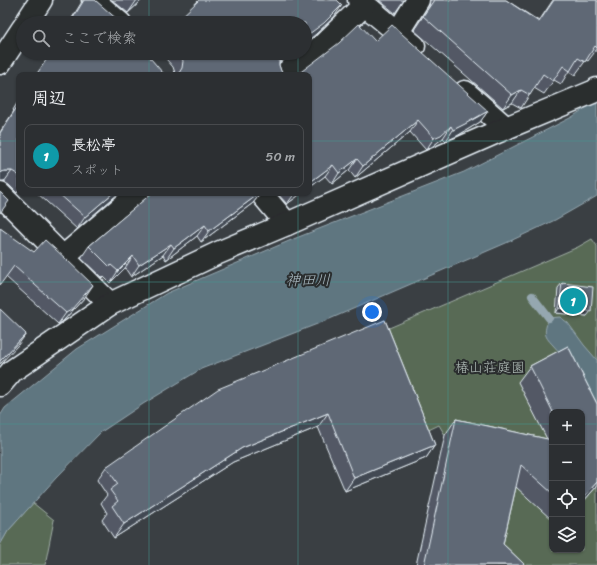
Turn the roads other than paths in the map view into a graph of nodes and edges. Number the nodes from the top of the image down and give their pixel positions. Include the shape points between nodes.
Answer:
1 (41, 0) edge
2 (93, 0) edge
3 (418, 0) edge
4 (361, 2) edge
5 (31, 16) edge
6 (112, 16) edge
7 (398, 32) junction
8 (16, 39) edge
9 (312, 53) edge
10 (426, 57) edge
11 (303, 60) edge
12 (0, 63) edge
13 (287, 72) edge
14 (449, 78) edge
15 (597, 89) edge
16 (506, 128) junction
17 (0, 194) edge
18 (135, 196) edge
19 (263, 196) edge
20 (286, 224) junction
21 (64, 257) junction
22 (110, 304) junction
23 (0, 385) edge

1 - 5 street
2 - 6 street
3 - 7 street
4 - 7 street
4 - 9 street via 324,44
7 - 10 street
8 - 12 street
11 - 13 street
14 - 16 street
15 - 16 street
16 - 20 street
17 - 21 street
18 - 21 street
19 - 20 street
20 - 22 street
21 - 22 street
22 - 23 street via 12,371

